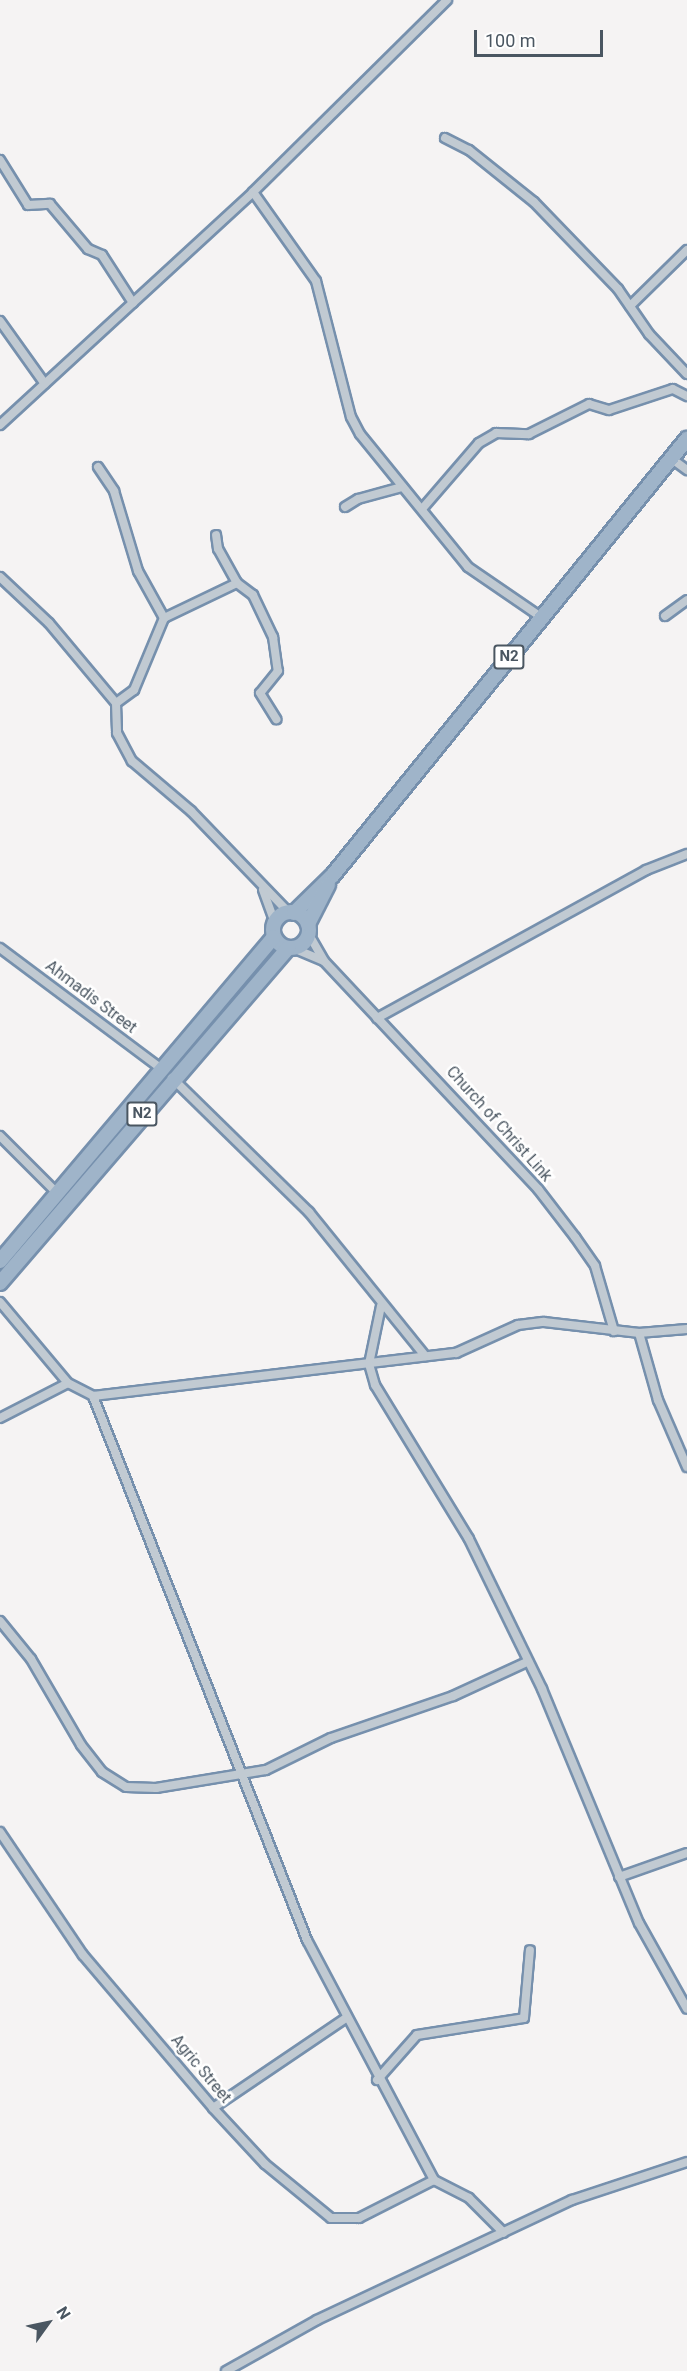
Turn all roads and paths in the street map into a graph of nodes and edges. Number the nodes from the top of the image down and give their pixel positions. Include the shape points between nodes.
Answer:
1 (447, 0) edge
2 (446, 138) dead end
3 (0, 160) edge
4 (254, 192) junction
5 (687, 250) edge
6 (133, 303) junction
7 (630, 306) junction
8 (0, 321) edge
9 (687, 374) edge
10 (45, 384) junction
11 (687, 396) edge
12 (0, 425) edge
13 (687, 439) edge
14 (672, 459) junction
15 (98, 468) dead end
16 (687, 470) edge
17 (402, 487) junction
18 (345, 507) dead end
19 (422, 509) junction
20 (216, 535) dead end
21 (0, 577) edge
22 (237, 583) junction
23 (687, 600) edge
24 (665, 616) dead end
25 (541, 617) junction
26 (164, 618) junction
27 (116, 703) junction
28 (276, 719) dead end
29 (687, 854) edge
30 (333, 875) junction
31 (262, 887) junction
32 (291, 913) junction
33 (308, 928) junction
34 (275, 930) junction
35 (0, 948) edge
36 (291, 948) junction
37 (324, 961) junction
38 (376, 1018) junction
39 (167, 1074) junction
40 (0, 1136) edge
41 (57, 1193) junction
42 (0, 1261) edge
43 (0, 1283) edge
44 (0, 1302) edge
45 (381, 1306) junction
46 (687, 1329) edge
47 (614, 1331) junction
48 (639, 1333) junction
49 (425, 1356) junction
50 (369, 1364) junction
51 (68, 1383) junction
52 (93, 1396) junction
53 (0, 1418) edge
54 (687, 1467) edge
55 (0, 1621) edge
56 (527, 1662) junction
57 (242, 1776) junction
58 (0, 1832) edge
59 (687, 1853) edge
60 (619, 1877) junction
61 (530, 1950) dead end
62 (687, 2008) edge
63 (346, 2018) junction
64 (377, 2080) junction
65 (213, 2108) junction
66 (687, 2162) edge
67 (434, 2180) junction
68 (504, 2233) junction
69 (226, 2371) edge

1 - 4 street
2 - 7 street via 469,150 534,202
3 - 6 street via 28,205 50,204 88,249 102,255
4 - 6 street
4 - 17 street via 316,281 351,417 382,466
5 - 7 street
6 - 10 street
7 - 9 street
8 - 10 street
10 - 12 street
11 - 19 street via 673,389 609,410 589,404 529,434 496,434 479,443
13 - 14 highway, N2
14 - 16 street
14 - 25 highway, N2
15 - 26 street via 114,491 138,571
17 - 18 street
17 - 19 street
19 - 25 street via 468,567
20 - 22 street via 218,549
21 - 27 street via 49,623
22 - 26 street
22 - 28 street via 253,595 273,637 278,671 260,693
23 - 24 street
25 - 30 highway, N2
26 - 27 street via 134,690
27 - 31 street via 117,733 132,761 191,811
29 - 38 street via 646,870
30 - 32 highway, N2
30 - 33 highway, N2
31 - 32 street
31 - 34 street
32 - 33 highway
32 - 34 highway
33 - 36 highway
33 - 37 street, Church of Christ Link
34 - 36 highway
34 - 39 highway, N2
35 - 39 street, Ahmadis Street
36 - 37 street, Church of Christ Link
36 - 39 highway, N2
37 - 38 street, Church of Christ Link
38 - 47 street, Church of Christ Link via 522,1171 575,1237 595,1266
39 - 41 highway, N2
39 - 43 highway, N2
39 - 45 street, Ahmadis Street via 309,1212 376,1292
40 - 41 street
41 - 42 highway, N2
44 - 51 street
45 - 49 street, Ahmadis Street
45 - 50 street
46 - 48 street
47 - 48 street
47 - 49 street via 544,1322 518,1325 456,1353
48 - 54 street via 658,1400
49 - 50 street
50 - 52 street via 304,1368 216,1384
50 - 56 street via 375,1385 469,1539
51 - 52 street
51 - 53 street
52 - 57 street
55 - 57 street via 31,1659 81,1745 102,1772 126,1787 156,1788
56 - 57 street via 453,1696 357,1727 266,1770
56 - 60 street
57 - 63 street via 307,1940
58 - 65 street, Agric Street via 83,1955
59 - 60 street
60 - 62 street
61 - 64 street via 524,2018 417,2036
63 - 64 street
63 - 65 street
64 - 67 street
65 - 67 street, Agric Street via 265,2163 332,2218 359,2218
66 - 68 street via 572,2200
67 - 68 street via 469,2198
68 - 69 street via 317,2320

